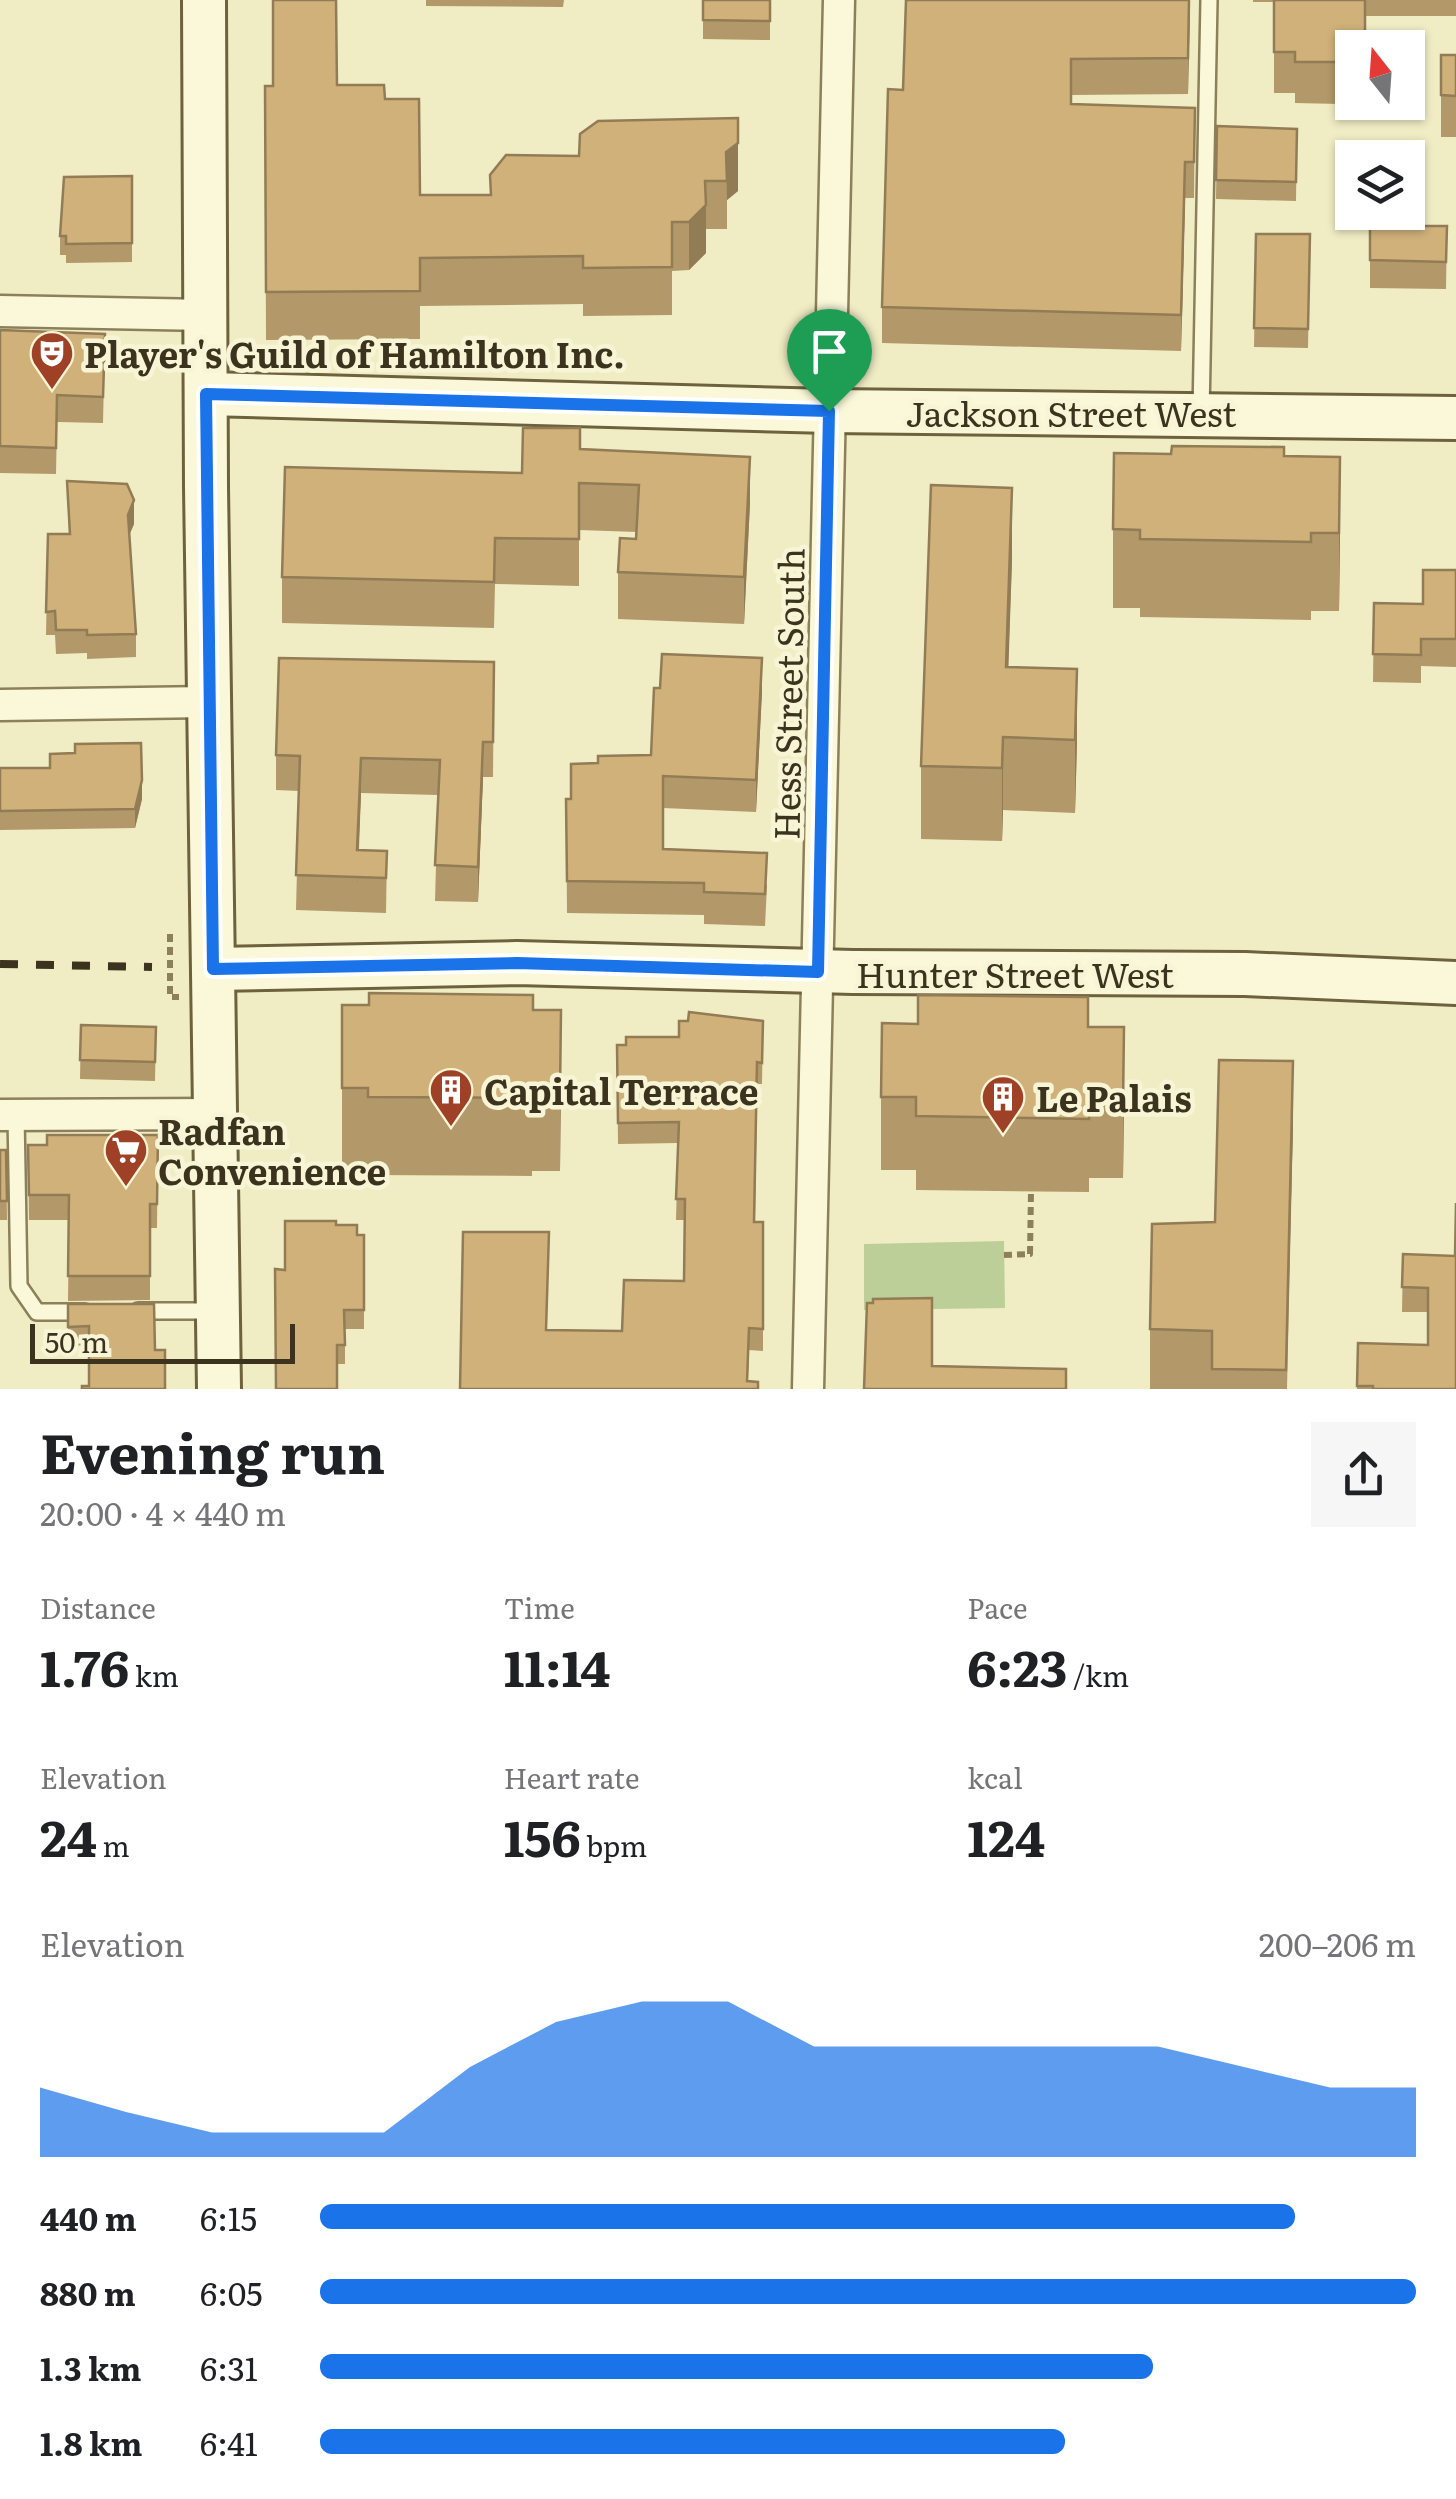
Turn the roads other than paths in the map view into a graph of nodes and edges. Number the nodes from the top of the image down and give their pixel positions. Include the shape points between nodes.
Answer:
1 (204, 0) edge
2 (838, 0) edge
3 (1210, 0) edge
4 (0, 312) edge
5 (206, 315) junction
6 (206, 394) junction
7 (829, 411) junction
8 (1201, 413) junction
9 (1456, 418) edge
10 (209, 702) junction
11 (0, 706) edge
12 (213, 969) junction
13 (818, 972) junction
14 (1456, 983) edge
15 (216, 1114) junction
16 (8, 1115) edge
17 (129, 1311) edge
18 (218, 1311) junction
19 (111, 1312) edge
20 (219, 1389) edge
21 (808, 1389) edge

1 - 5 street
2 - 7 street, Hess Street South
3 - 8 lane
4 - 5 street
5 - 6 street
6 - 7 street, Jackson Street West
6 - 10 street
7 - 8 street, Jackson Street West
7 - 13 street, Hess Street South
8 - 9 street, Jackson Street West
10 - 11 street
10 - 12 street
12 - 13 street, Hunter Street West via 517,963
12 - 15 street
13 - 14 street, Hunter Street West via 1245,974
13 - 21 street, Hess Street South
15 - 16 street
15 - 18 street
16 - 19 lane via 18,1286 37,1312
17 - 18 lane
18 - 20 street

